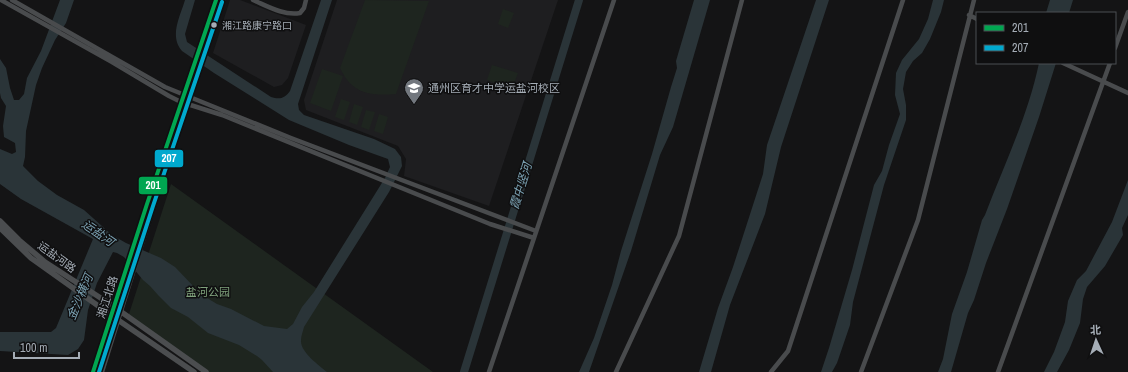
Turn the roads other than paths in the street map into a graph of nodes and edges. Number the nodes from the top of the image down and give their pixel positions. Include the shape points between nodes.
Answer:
1 (1, 0) edge
2 (12, 0) edge
3 (216, 0) edge
4 (223, 0) edge
5 (253, 0) edge
6 (306, 0) edge
7 (614, 0) edge
8 (742, 0) edge
9 (903, 0) edge
10 (974, 0) edge
11 (1128, 12) edge
12 (969, 14) junction
13 (976, 19) edge
14 (47, 23) junction
15 (66, 33) junction
16 (1116, 45) edge
17 (1065, 64) edge
18 (1110, 64) edge
19 (1103, 81) junction
20 (1128, 93) edge
21 (184, 94) junction
22 (190, 97) junction
23 (181, 102) junction
24 (188, 104) junction
25 (0, 221) edge
26 (0, 228) edge
27 (536, 231) junction
28 (534, 238) junction
29 (113, 306) junction
30 (120, 312) junction
31 (111, 314) junction
32 (118, 320) junction
33 (93, 372) edge
34 (102, 372) edge
35 (194, 372) edge
36 (206, 372) edge
37 (489, 372) edge
38 (616, 372) edge
39 (771, 372) edge
40 (861, 372) edge
41 (998, 372) edge

1 - 14 street
2 - 14 street
3 - 21 street, 湘江北路
4 - 22 street, 湘江北路
5 - 6 street via 293,14 300,13
7 - 27 street
8 - 38 street via 679,236
9 - 39 street via 788,351
10 - 12 street
11 - 16 street
12 - 13 street
12 - 40 street via 918,220
14 - 15 street
15 - 21 street via 165,87
15 - 23 street
17 - 19 street
18 - 19 street
19 - 20 street
19 - 41 street
21 - 22 street
21 - 23 street, 湘江北路
22 - 24 street, 湘江北路
22 - 27 street via 290,138
23 - 24 street
23 - 29 street, 湘江北路
24 - 28 street via 256,128 490,224
24 - 30 street, 湘江北路
25 - 29 main road, 运盐河路 via 45,262
26 - 31 main road, 运盐河路 via 31,258
27 - 28 street
28 - 37 street
29 - 30 main road, 运盐河路
29 - 31 street, 湘江北路
30 - 32 street, 湘江北路
30 - 36 main road, 运盐河路
31 - 32 main road, 运盐河路
31 - 33 street, 湘江北路
32 - 34 street, 湘江北路
32 - 35 main road, 运盐河路

